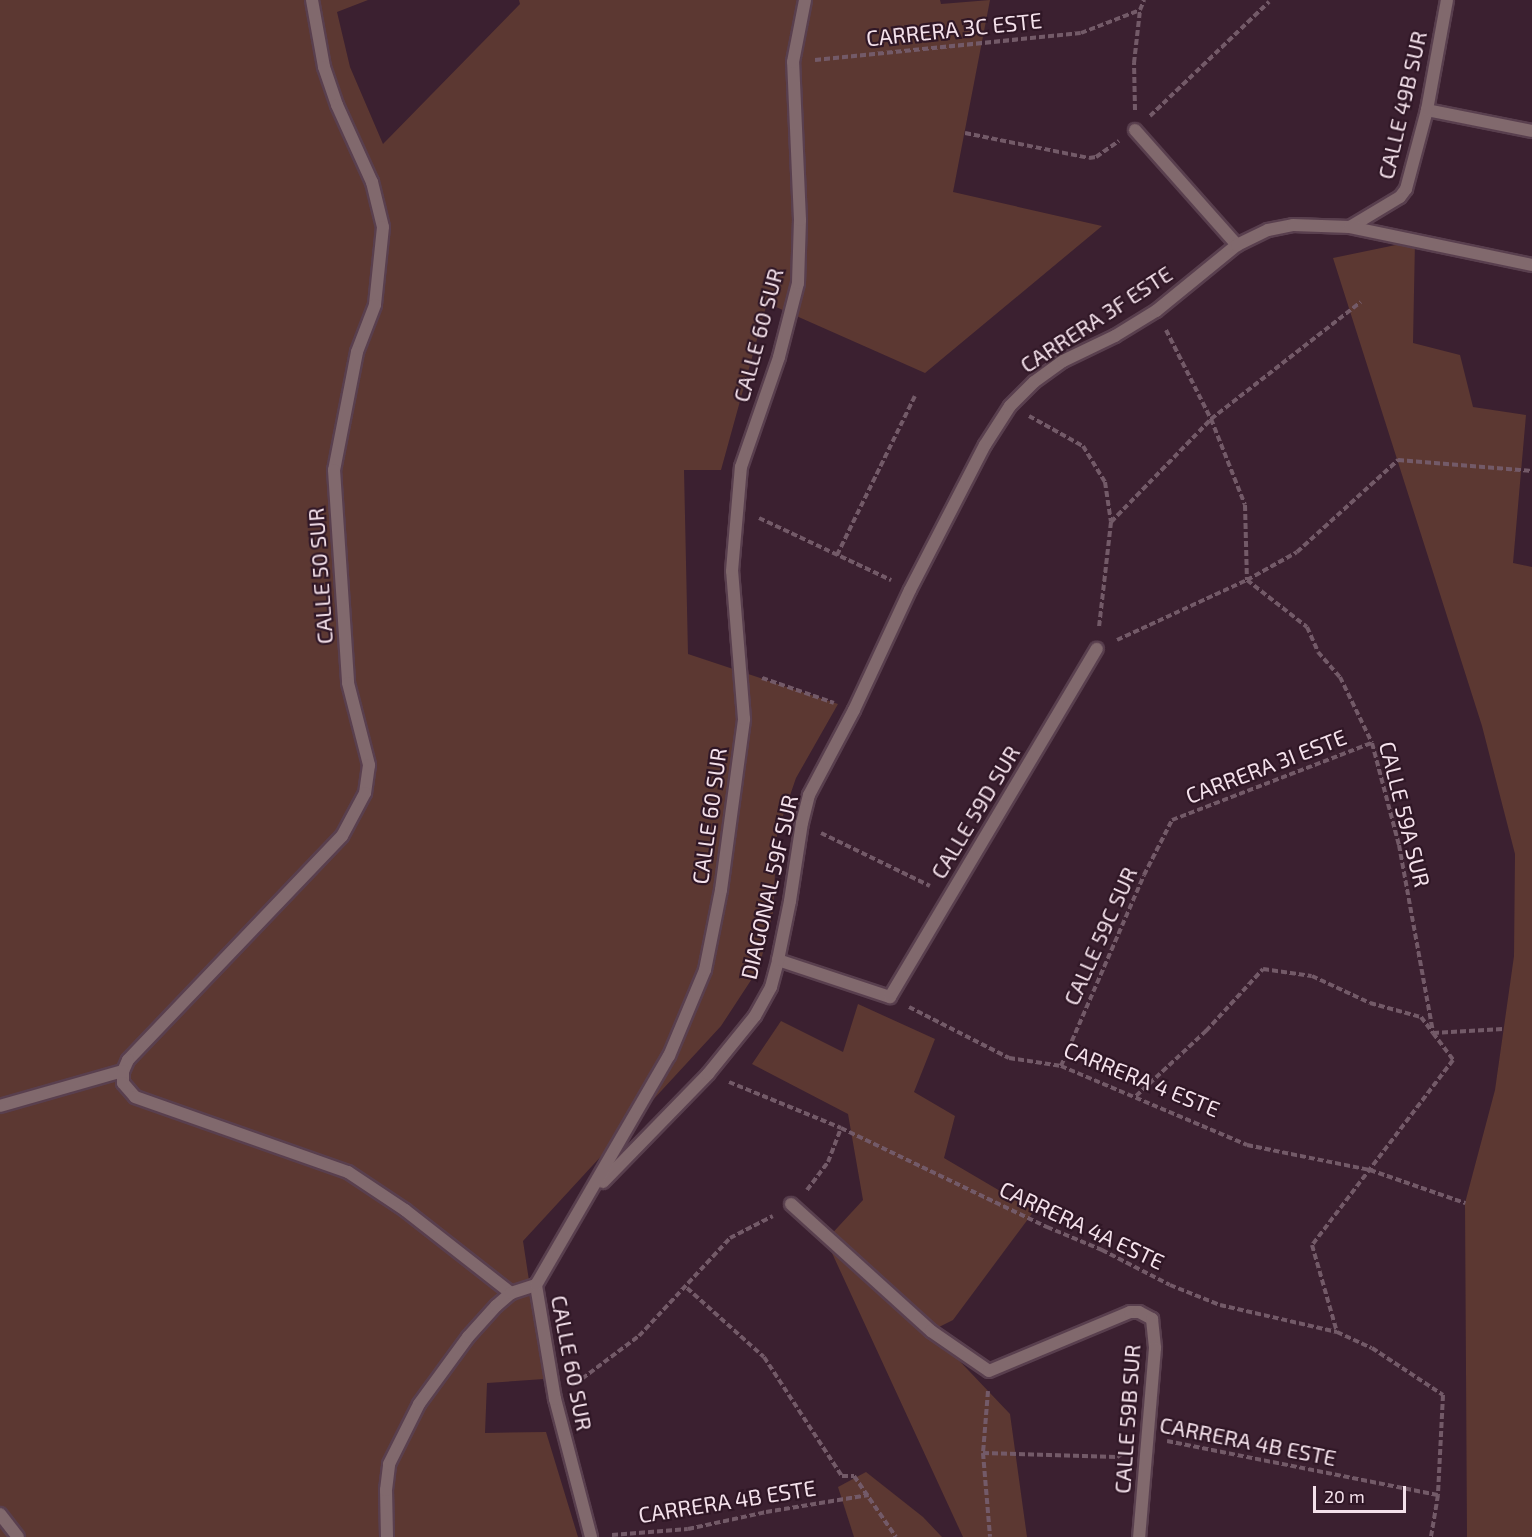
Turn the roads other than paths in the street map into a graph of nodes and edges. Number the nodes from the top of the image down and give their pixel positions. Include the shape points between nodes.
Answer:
1 (312, 0) edge
2 (805, 0) edge
3 (1447, 0) edge
4 (1427, 110) junction
5 (1135, 130) road end
6 (1532, 131) edge
7 (1350, 227) junction
8 (1237, 245) junction
9 (1532, 265) edge
10 (1097, 649) road end
11 (855, 710) joint
12 (778, 960) junction
13 (123, 1071) junction
14 (0, 1106) edge
15 (589, 1196) junction
16 (791, 1204) road end
17 (536, 1285) junction
18 (511, 1293) junction
19 (0, 1514) edge
20 (18, 1537) edge
21 (387, 1537) edge
22 (591, 1537) edge
23 (1139, 1537) edge

1 - 13 street, CALLE 50 SUR via 324,67 372,183 383,227 375,305 357,352 334,470 348,683 369,765 365,793 342,836 147,1038 128,1059
2 - 15 street, CALLE 60 SUR via 793,62 800,220 798,283 779,357 741,467 732,571 744,719 721,890 705,970 669,1056
3 - 4 street, CALLE 49B SUR
4 - 6 street
4 - 7 street, CALLE 49B SUR via 1406,189 1400,197
5 - 8 street
7 - 8 street, CARRERA 3F ESTE via 1293,225 1268,230
7 - 9 street, CARRERA 3F ESTE
8 - 11 street, CARRERA 3F ESTE via 1156,311 1063,361 1010,406 985,445 910,590
10 - 12 street, CALLE 59D SUR via 890,997
11 - 12 street, DIAGONAL 59F SUR via 809,795
12 - 15 street, DIAGONAL 59F SUR via 771,987 755,1016 708,1074
13 - 14 street
13 - 18 street via 123,1083 135,1097 357,1178 405,1210
15 - 17 street, CALLE 60 SUR
16 - 23 street, CALLE 59B SUR via 931,1330 989,1371 1130,1312 1152,1319 1148,1437
17 - 18 street
17 - 22 street, CALLE 60 SUR via 555,1399
18 - 21 street via 442,1370 397,1443 388,1473
19 - 20 street

